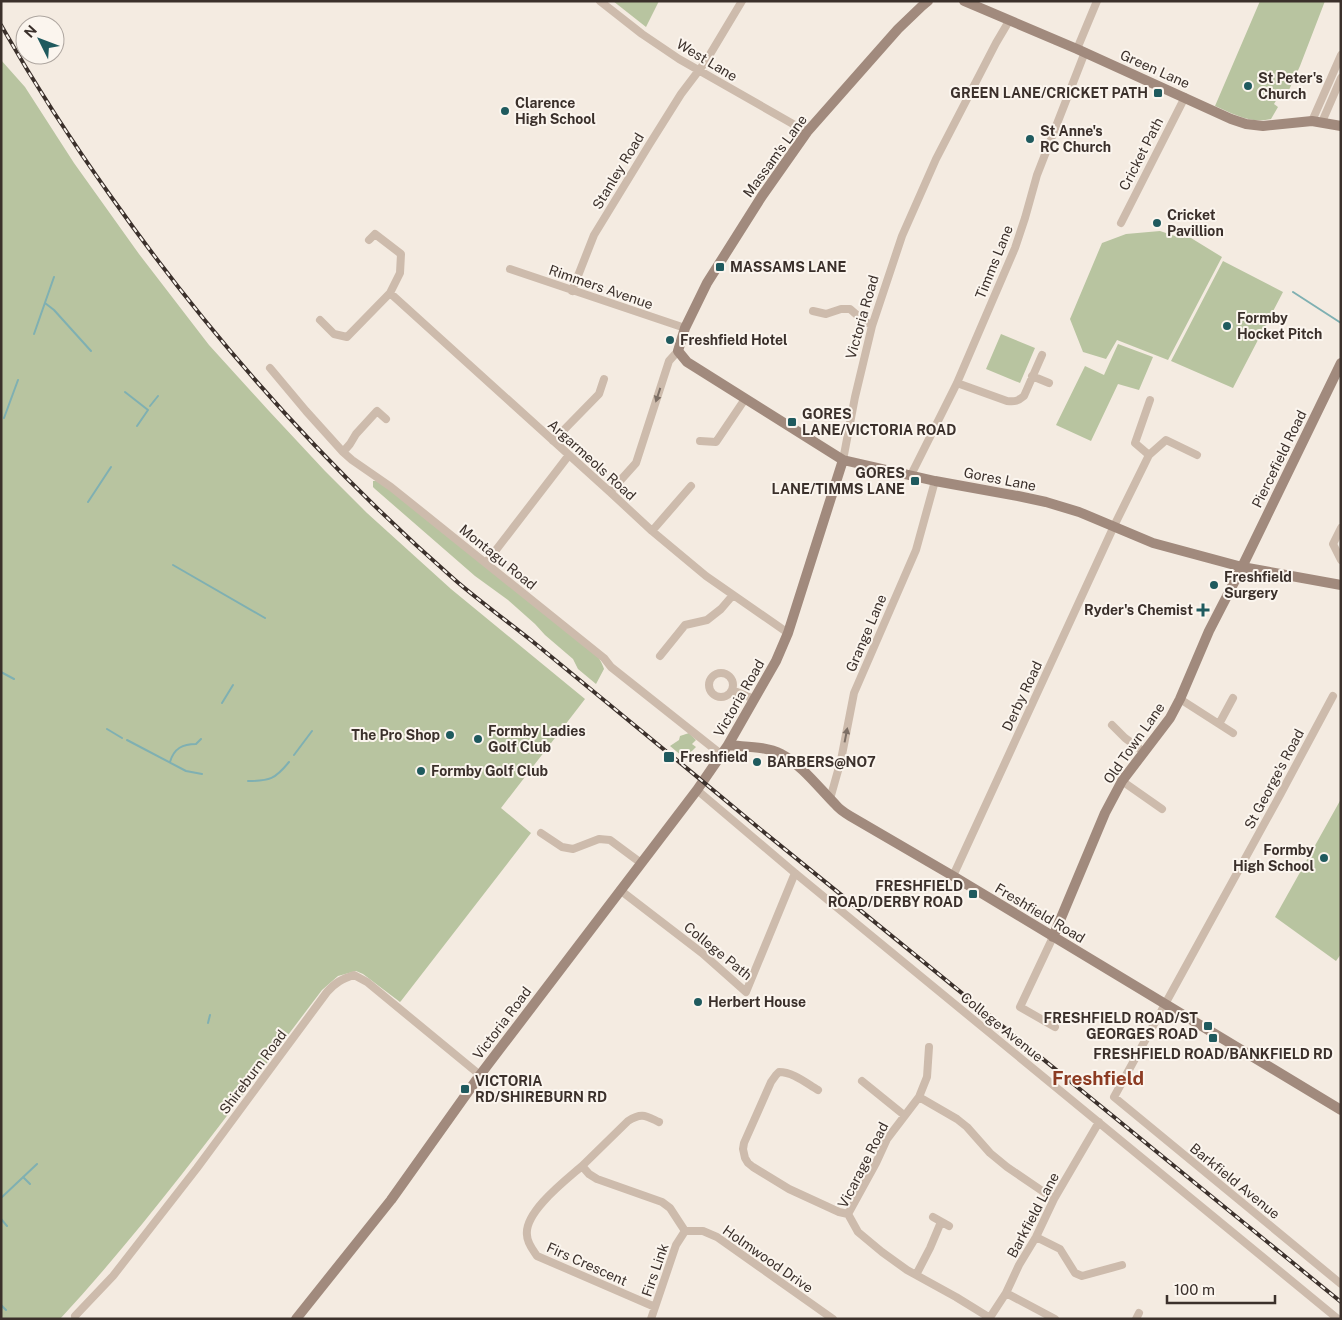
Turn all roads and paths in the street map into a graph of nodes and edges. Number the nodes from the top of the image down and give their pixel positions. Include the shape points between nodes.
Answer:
1 (600, 1) edge
2 (742, 1) edge
3 (928, 1) edge
4 (964, 1) edge
5 (1097, 1) edge
6 (1009, 21) junction
7 (1081, 50) junction
8 (1341, 55) edge
9 (698, 70) junction
10 (1341, 78) edge
11 (1185, 97) junction
12 (1317, 122) junction
13 (1341, 126) edge
14 (807, 132) junction
15 (1121, 223) dead end
16 (369, 240) dead end
17 (510, 269) dead end
18 (572, 291) junction
19 (390, 293) junction
20 (814, 311) dead end
21 (320, 320) dead end
22 (872, 325) junction
23 (685, 328) junction
24 (678, 351) junction
25 (1042, 355) dead end
26 (1341, 364) edge
27 (270, 368) dead end
28 (1032, 376) junction
29 (604, 379) dead end
30 (957, 382) junction
31 (1049, 383) dead end
32 (745, 399) junction
33 (1150, 400) dead end
34 (386, 419) dead end
35 (700, 440) dead end
36 (553, 441) junction
37 (343, 452) junction
38 (568, 455) junction
39 (1149, 455) junction
40 (1198, 455) dead end
41 (843, 460) junction
42 (910, 476) junction
43 (934, 481) junction
44 (691, 486) dead end
45 (610, 492) junction
46 (1114, 526) junction
47 (1341, 528) edge
48 (652, 531) junction
49 (1341, 560) edge
50 (486, 563) junction
51 (1242, 567) junction
52 (1340, 583) edge
53 (733, 595) junction
54 (788, 633) junction
55 (660, 656) dead end
56 (732, 690) dead end
57 (1333, 696) dead end
58 (1233, 698) dead end
59 (754, 699) junction
60 (1180, 699) junction
61 (1219, 724) junction
62 (1112, 725) dead end
63 (1233, 733) dead end
64 (728, 745) junction
65 (1144, 752) junction
66 (722, 754) junction
67 (1122, 781) junction
68 (697, 790) junction
69 (830, 799) junction
70 (1162, 809) dead end
71 (541, 833) dead end
72 (641, 863) junction
73 (794, 873) junction
74 (953, 876) junction
75 (620, 890) junction
76 (1053, 937) junction
77 (1165, 1004) junction
78 (1056, 1027) dead end
79 (928, 1047) dead end
80 (480, 1075) junction
81 (862, 1081) dead end
82 (818, 1090) dead end
83 (919, 1097) junction
84 (1341, 1110) edge
85 (904, 1115) junction
86 (659, 1122) dead end
87 (1099, 1122) junction
88 (582, 1166) junction
89 (1054, 1199) junction
90 (848, 1214) junction
91 (933, 1216) dead end
92 (941, 1222) junction
93 (949, 1226) dead end
94 (685, 1231) junction
95 (1036, 1237) junction
96 (1122, 1265) dead end
97 (916, 1275) junction
98 (1341, 1284) edge
99 (1006, 1293) junction
100 (655, 1308) junction
101 (76, 1316) dead end
102 (989, 1318) edge
103 (296, 1319) edge
104 (651, 1319) edge
105 (833, 1319) edge
106 (1055, 1319) edge
107 (1338, 1319) edge

1 - 9 street, West Lane via 642,34
2 - 9 street, Stanley Road
3 - 14 street, Massam's Lane via 898,29
4 - 6 street, Green Lane
5 - 7 street, Timms Lane
6 - 7 street, Green Lane
6 - 22 street, Victoria Road via 932,168 902,236
7 - 11 street, Green Lane
7 - 30 street, Timms Lane via 1015,248
8 - 12 street
9 - 14 street, West Lane
9 - 18 street, Stanley Road via 594,235
10 - 12 street
11 - 12 street, Green Lane via 1246,124
11 - 15 street, Cricket Path
12 - 13 street, Green Lane
14 - 23 street, Massam's Lane via 707,283
16 - 19 street via 374,234 401,254 400,273
17 - 18 street, Rimmers Avenue
18 - 23 street, Rimmers Avenue
19 - 21 street via 347,336 334,334
19 - 36 street, Argarmeols Road
20 - 22 street via 826,314 850,309
22 - 41 street, Victoria Road
23 - 24 street, Massam's Lane
24 - 32 street, Gores Lane via 687,362
24 -> 45 street via 669,361 636,463
25 - 28 street
26 - 51 street, Piercefield Road
27 - 37 street, Montagu Road
28 - 30 street via 1024,396 1014,402
28 - 31 street
29 - 36 street via 599,394
30 - 42 street, Timms Lane
32 - 35 street via 716,442
32 - 41 street, Gores Lane
33 - 39 street via 1135,443
34 - 37 street via 376,407
36 - 38 street, Argarmeols Road
37 - 50 street, Montagu Road
38 - 45 street, Argarmeols Road
38 - 50 street
39 - 40 street via 1166,440
39 - 46 street, Derby Road
41 - 42 street, Gores Lane
41 - 54 street, Victoria Road
42 - 43 street, Gores Lane
43 - 46 street, Gores Lane via 1046,502
69 -> 43 street, Grange Lane via 854,693 916,550
44 - 48 street
45 - 48 street, Argarmeols Road
46 - 51 street, Gores Lane via 1153,543
46 - 74 street, Derby Road
47 - 49 street via 1333,544
48 - 53 street, Argarmeols Road
50 - 66 street, Montagu Road
51 - 52 street, Gores Lane
51 - 60 street, Old Town Lane via 1209,631
53 - 54 street, Argarmeols Road
53 - 55 street via 707,620 685,625
54 - 59 street, Victoria Road
56 - 59 street
57 - 77 street, St George's Road
58 - 61 street
59 - 64 street, Victoria Road
60 - 61 street
60 - 65 street, Old Town Lane
61 - 63 street
62 - 65 street
64 - 66 street, Victoria Road
64 - 69 street, Freshfield Road via 780,753
65 - 67 street, Old Town Lane
66 - 68 street, Victoria Road
67 - 70 street
67 - 76 street, Old Town Lane via 1105,813
68 - 72 street, Victoria Road
68 - 73 street, College Avenue
69 - 74 street, Freshfield Road via 850,816
71 - 72 street via 562,847 573,849 599,839 610,840
72 - 75 street, Victoria Road
73 - 75 street, College Path via 746,992 702,953
73 - 87 street, College Avenue
74 - 76 street, Freshfield Road
75 - 80 street, Victoria Road
76 - 77 street, Freshfield Road
76 - 78 street via 1020,1006
77 - 84 street, Freshfield Road
77 - 98 street, Barkfield Avenue via 1114,1097
79 - 83 street via 927,1077
80 - 101 street, Shireburn Road via 367,982 354,976 340,980 327,992 113,1276
80 - 103 street, Victoria Road via 391,1200
81 - 85 street
82 - 90 street via 786,1072 779,1072 771,1082 749,1131 743,1153 748,1164 782,1185
83 - 85 street, Vicarage Road
83 - 89 street via 957,1119 990,1153
85 - 90 street, Vicarage Road via 887,1139
86 - 88 street, Firs Crescent via 645,1115 636,1116
87 - 89 street, Barkfield Lane
87 - 107 street, College Avenue
88 - 94 street via 597,1179 662,1202 670,1208
88 - 100 street, Firs Crescent via 530,1219 526,1234 531,1247 537,1256
89 - 95 street, Barkfield Lane
90 - 97 street, Vicarage Road via 858,1232
91 - 92 street
92 - 93 street
92 - 97 street
94 - 100 street, Firs Link via 676,1245
94 - 105 street, Holmwood Drive via 703,1231 718,1237
95 - 96 street via 1060,1250 1075,1274 1082,1276
95 - 99 street, Barkfield Lane
97 - 102 street, Vicarage Road
99 - 102 street, Barkfield Lane
99 - 106 street
100 - 104 street, Firs Link

